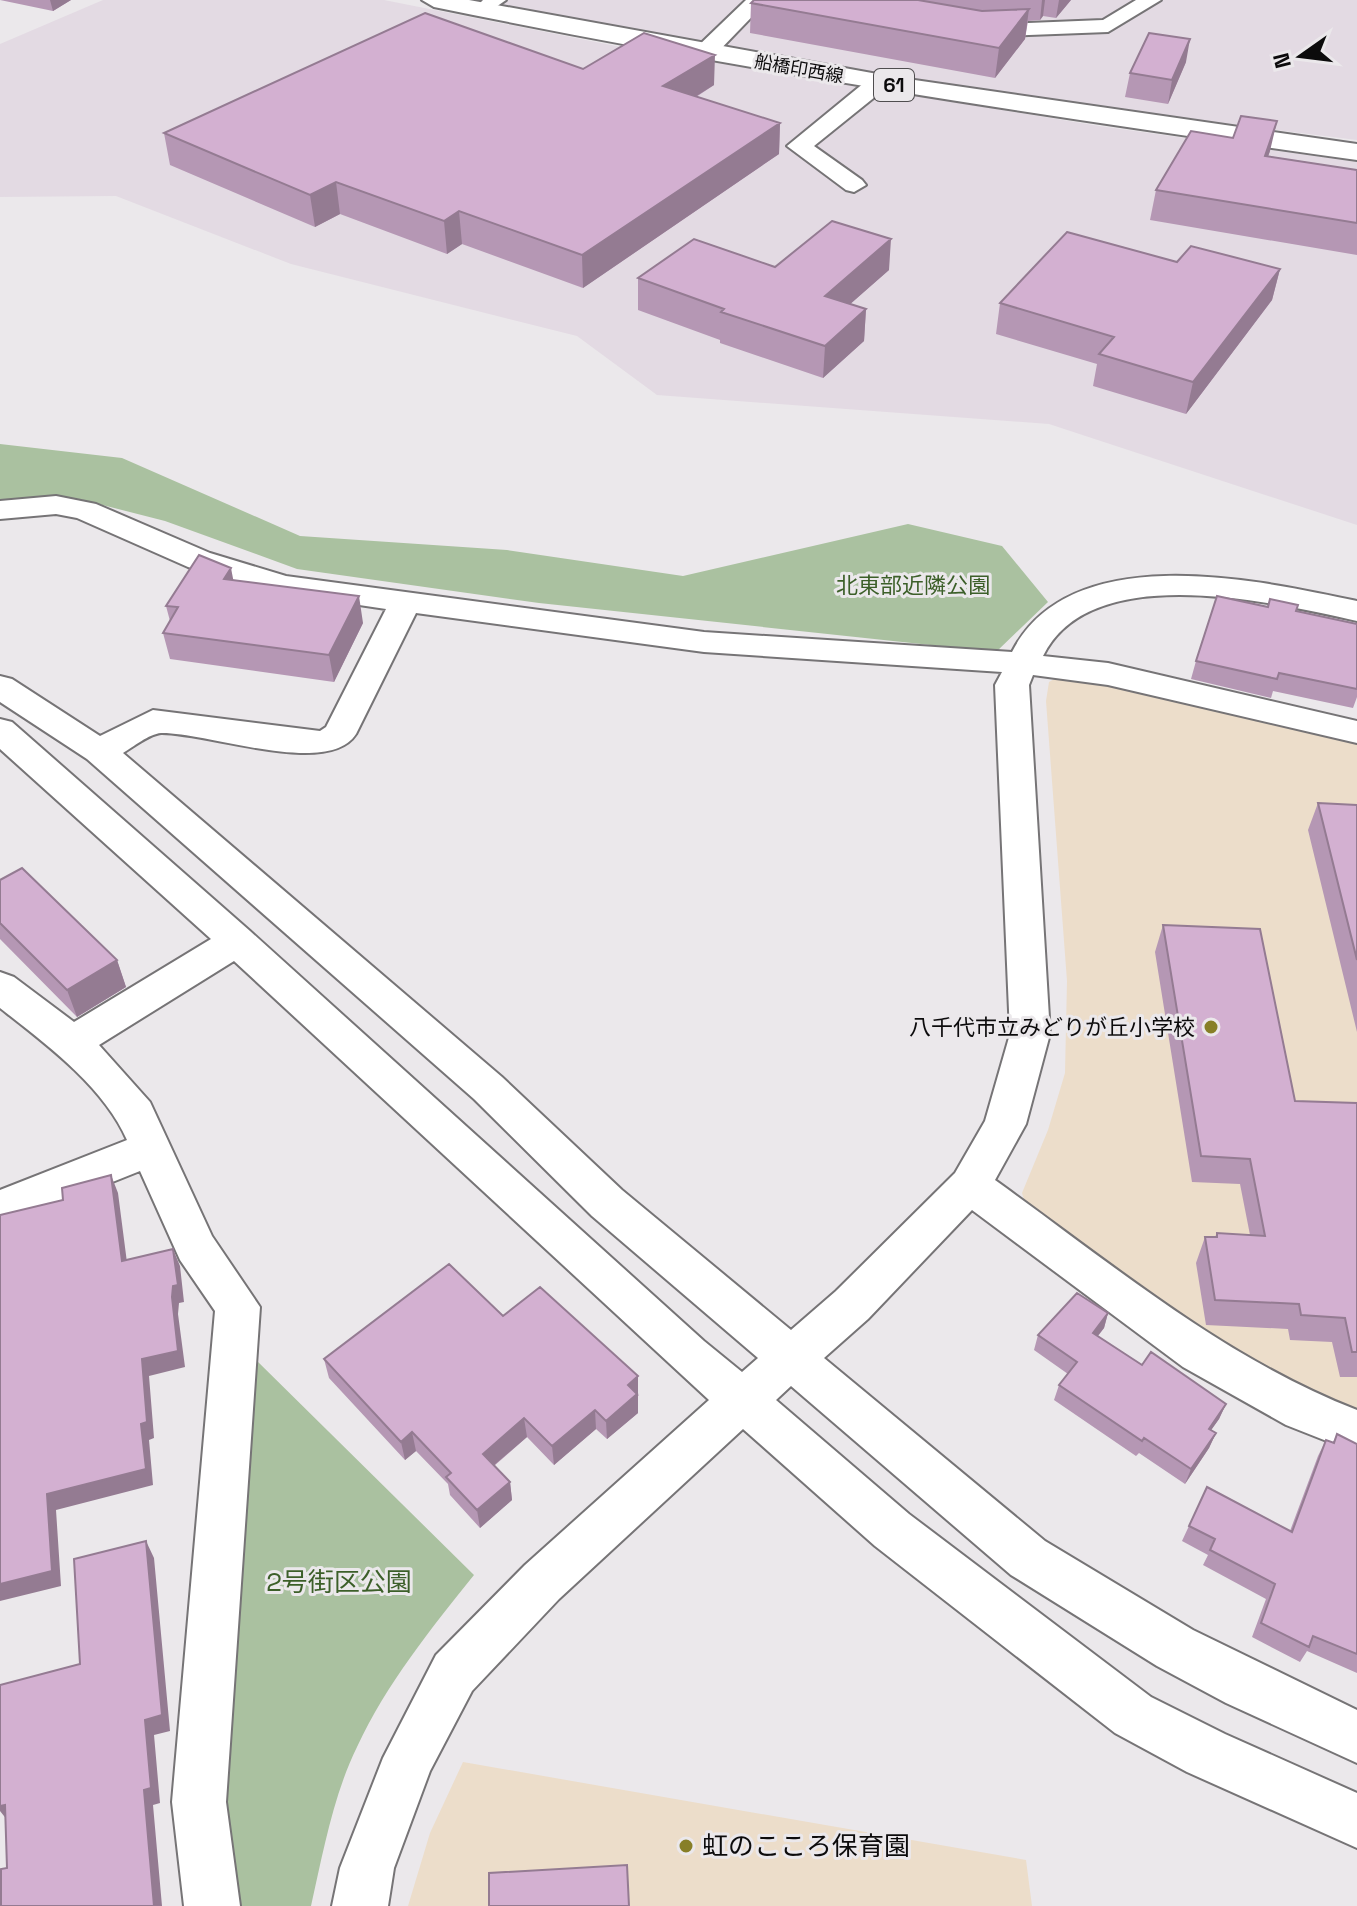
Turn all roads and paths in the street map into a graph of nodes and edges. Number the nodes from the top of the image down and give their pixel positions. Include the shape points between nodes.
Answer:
1 (434, 0) edge
2 (758, 0) edge
3 (1151, 0) edge
4 (489, 5) edge
5 (949, 27) edge
6 (704, 53) junction
7 (878, 83) junction
8 (1357, 152) edge
9 (854, 185) dead end
10 (0, 510) edge
11 (405, 603) junction
12 (1357, 611) edge
13 (1018, 663) junction
14 (0, 687) edge
15 (0, 730) edge
16 (1357, 732) edge
17 (99, 751) junction
18 (237, 941) junction
19 (0, 987) edge
20 (72, 1042) junction
21 (150, 1149) junction
22 (970, 1185) junction
23 (0, 1209) edge
24 (791, 1358) junction
25 (742, 1400) junction
26 (1357, 1432) edge
27 (1357, 1737) edge
28 (1357, 1821) edge
29 (212, 1906) edge
30 (360, 1906) edge

1 - 4 main road, 船橋印西線 / 61
2 - 6 street
3 - 5 street via 1108,26 979,32
4 - 6 main road, 船橋印西線 / 61
6 - 7 main road, 船橋印西線 / 61
7 - 8 main road, 船橋印西線 / 61
7 - 9 street via 799,146
10 - 11 street via 56,505 85,510 233,572
11 - 13 street via 704,642
11 - 17 street via 339,734 329,741 153,721
12 - 13 street via 1234,586 1158,585 1091,600 1057,619
13 - 16 street via 1108,674
13 - 22 street via 1012,685 1030,1034 1005,1124
14 - 17 street
15 - 18 street
17 - 24 street via 488,1088 607,1203
18 - 20 street
18 - 25 street
19 - 20 street
20 - 21 street via 136,1114
21 - 23 street
21 - 29 street via 195,1247 238,1307 199,1802
22 - 24 street via 852,1305
22 - 26 street via 1199,1353 1302,1410
24 - 25 street
24 - 27 street via 1028,1558 1175,1648
25 - 28 street via 892,1530 1133,1715
25 - 30 street via 542,1582 454,1673 409,1758 367,1868

